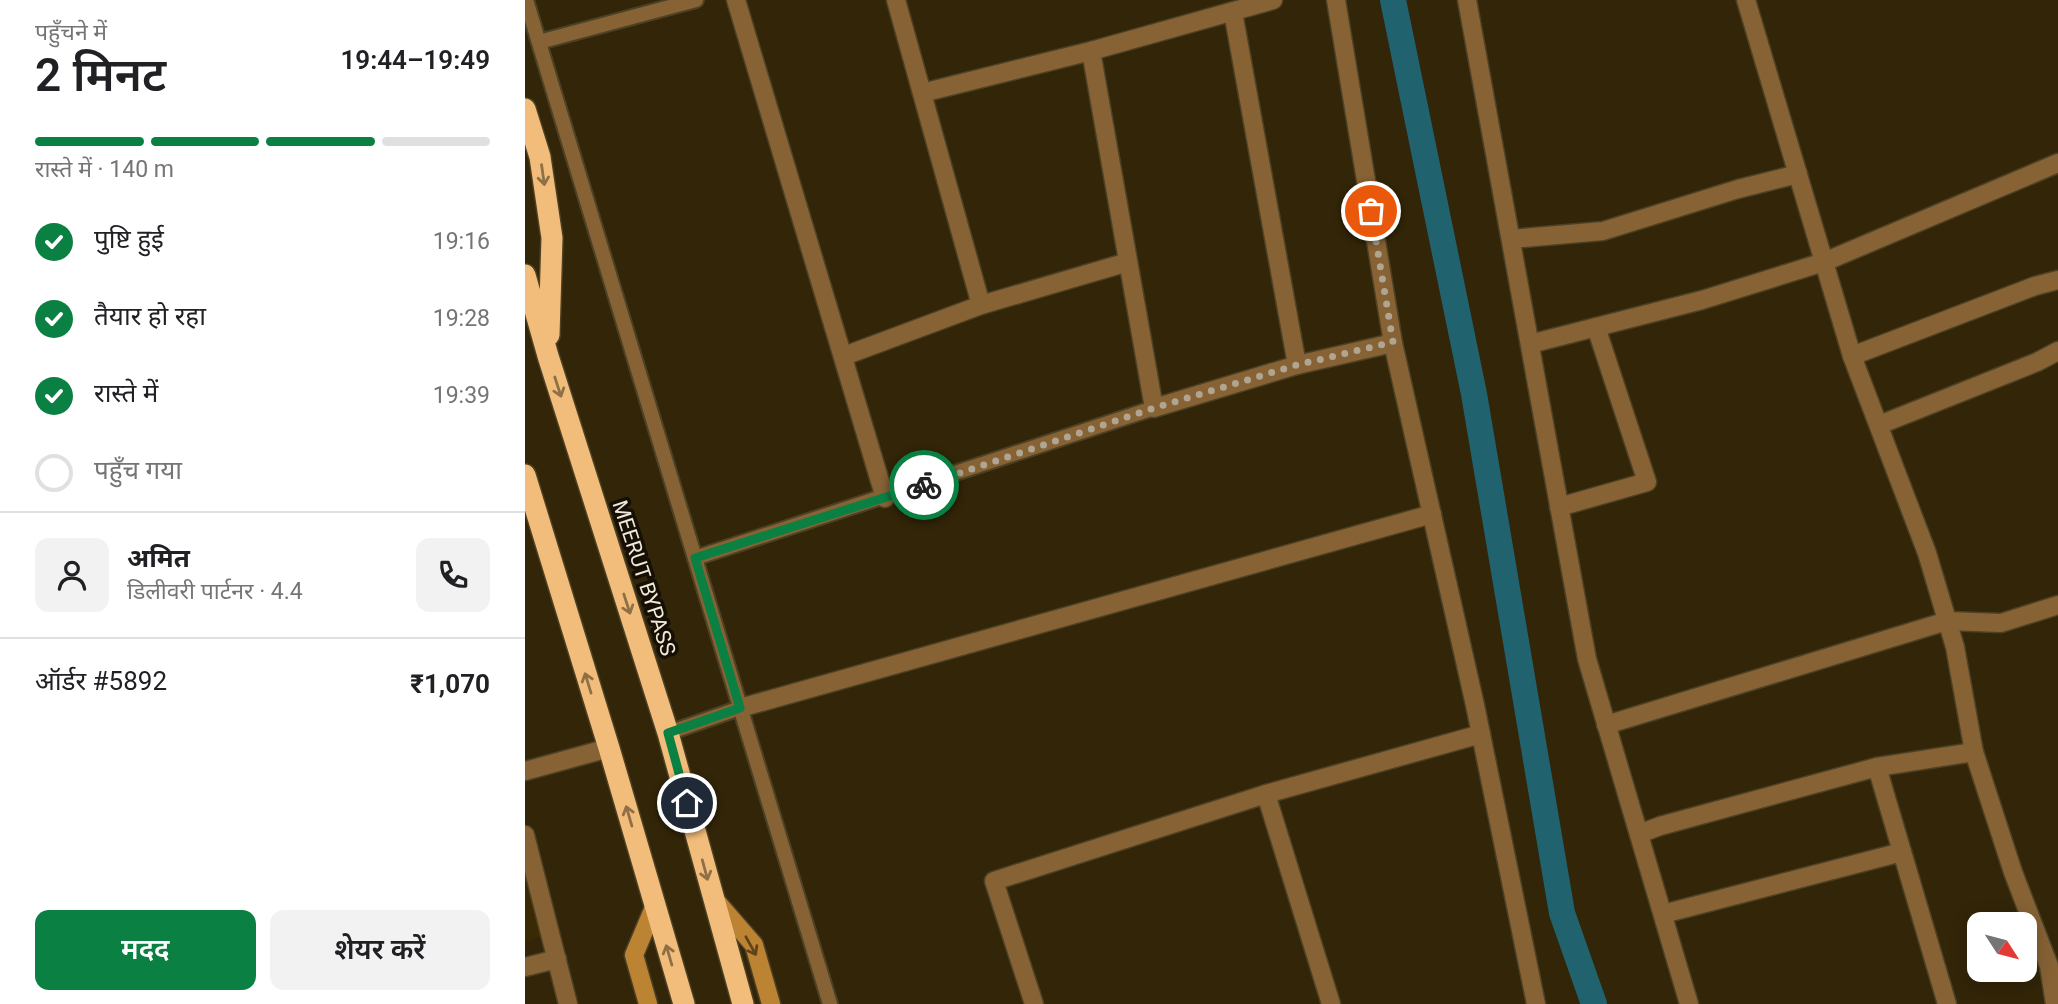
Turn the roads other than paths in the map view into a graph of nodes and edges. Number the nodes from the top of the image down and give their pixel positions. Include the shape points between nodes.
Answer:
1 (526, 0) edge
2 (696, 0) edge
3 (736, 0) edge
4 (896, 0) edge
5 (1273, 0) edge
6 (1336, 0) edge
7 (1467, 0) edge
8 (1746, 0) edge
9 (1233, 12) junction
10 (539, 42) junction
11 (1091, 51) junction
12 (922, 93) junction
13 (525, 109) edge
14 (2058, 163) edge
15 (1798, 174) junction
16 (1511, 239) junction
17 (1128, 262) junction
18 (1824, 262) junction
19 (525, 275) edge
20 (2058, 280) edge
21 (981, 305) junction
22 (1596, 327) junction
23 (1393, 342) junction
24 (1529, 344) junction
25 (2058, 351) edge
26 (548, 356) junction
27 (844, 356) junction
28 (1852, 356) junction
29 (1297, 365) junction
30 (1154, 408) junction
31 (1879, 425) junction
32 (525, 475) edge
33 (885, 498) junction
34 (1559, 507) junction
35 (1432, 514) junction
36 (695, 558) junction
37 (2058, 605) edge
38 (1947, 621) junction
39 (740, 708) junction
40 (1606, 725) junction
41 (668, 733) junction
42 (1481, 734) junction
43 (609, 748) junction
44 (1974, 752) junction
45 (1877, 766) junction
46 (525, 771) edge
47 (1266, 794) junction
48 (1639, 834) junction
49 (525, 835) edge
50 (1902, 852) junction
51 (713, 897) junction
52 (655, 905) junction
53 (1663, 914) junction
54 (557, 959) junction
55 (525, 967) edge
56 (568, 1004) edge
57 (648, 1004) edge
58 (684, 1004) edge
59 (743, 1004) edge
60 (771, 1004) edge
61 (829, 1004) edge
62 (1034, 1004) edge
63 (1331, 1004) edge
64 (1536, 1004) edge
65 (1689, 1004) edge
66 (1947, 1004) edge
67 (2055, 1004) edge

1 - 10 lane
2 - 10 lane
3 - 27 street
4 - 12 street
5 - 9 street
6 - 23 street
7 - 16 street
8 - 15 street
9 - 11 street
9 - 29 street
10 - 36 lane
11 - 12 street
11 - 17 street
12 - 21 street
13 -> 26 highway via 540,157 552,238
14 - 18 street
15 - 16 street via 1603,231
15 - 18 street
16 - 24 street
17 - 21 street
17 - 30 street
18 - 22 street
18 - 28 street
19 - 26 highway, MEERUT BYPASS
20 - 28 street
21 - 27 street
22 - 24 street
22 - 34 street via 1647,482
23 - 29 street
23 - 35 street
24 - 34 street
25 - 31 street
26 -> 41 highway, MEERUT BYPASS
27 - 33 street
28 - 31 street
29 - 30 street
30 - 33 lane
31 - 38 street
43 -> 32 highway
33 - 36 lane
34 - 40 street via 1587,660
35 - 39 street
35 - 42 street
36 - 39 lane
37 - 38 street via 2001,623
38 - 40 street
38 - 44 street
39 - 41 lane
39 - 61 lane
40 - 48 street
41 -> 51 highway, MEERUT BYPASS
42 - 47 street
42 - 64 street
43 - 46 street
52 -> 43 highway
44 - 45 street
44 - 67 street via 2049,966
45 - 48 street
45 - 50 street
47 - 62 street via 994,881
47 - 63 street
48 - 53 street
49 - 54 street
50 - 53 street
50 - 66 street
51 - 59 highway, MEERUT BYPASS
51 -> 60 street via 754,945
52 - 57 street via 634,955
58 -> 52 highway
53 - 65 street
54 - 55 street
54 - 56 street

